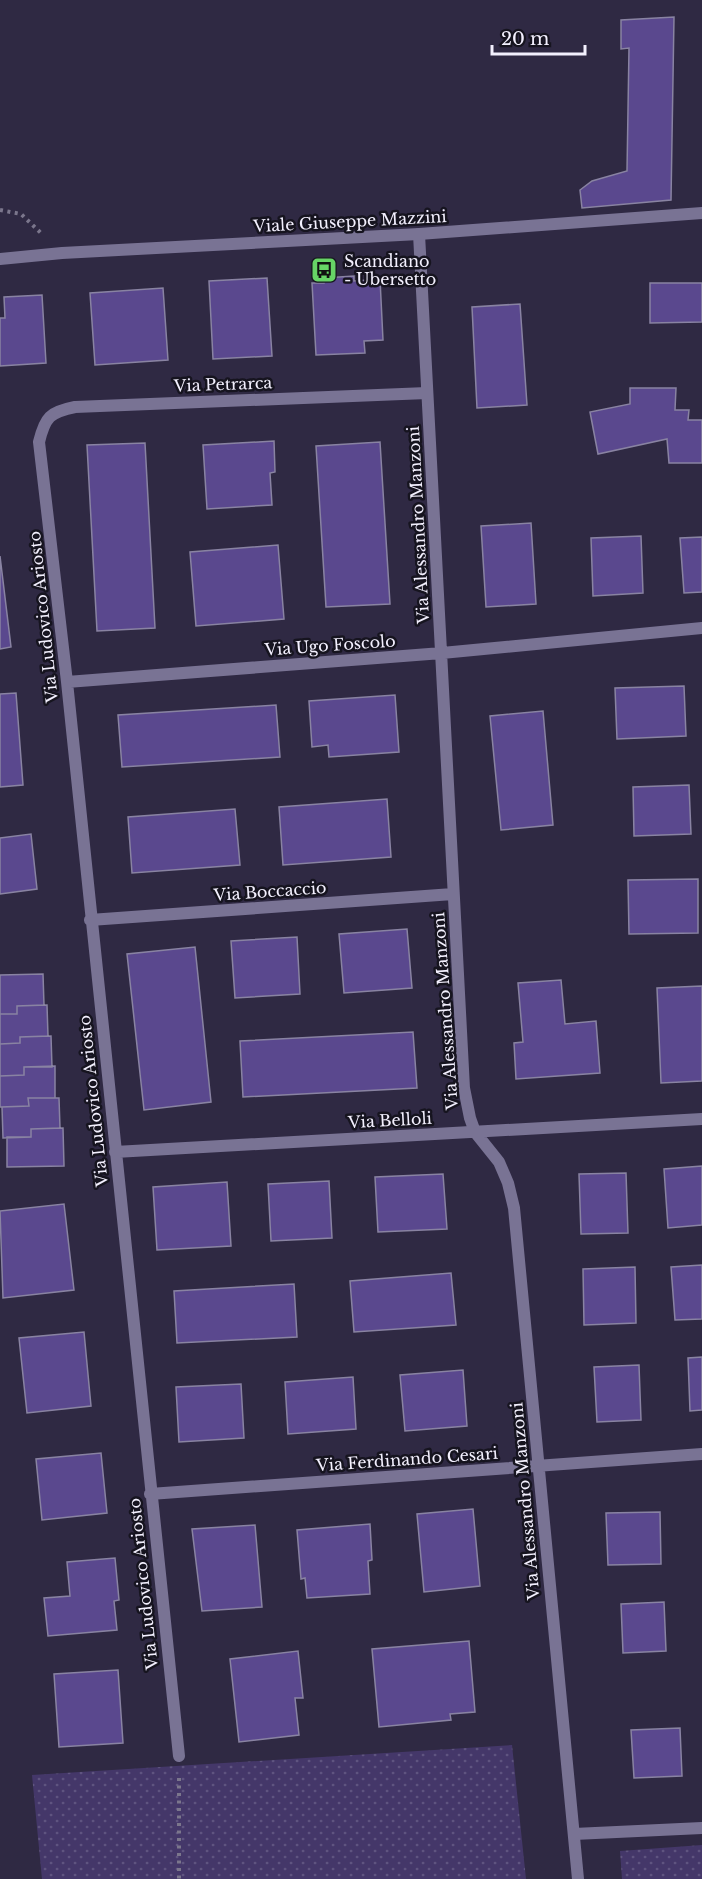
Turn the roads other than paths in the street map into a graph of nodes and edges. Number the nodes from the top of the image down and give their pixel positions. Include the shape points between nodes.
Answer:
1 (702, 213) edge
2 (419, 234) junction
3 (0, 259) edge
4 (427, 393) junction
5 (39, 442) joint
6 (702, 628) edge
7 (442, 653) junction
8 (67, 682) junction
9 (453, 894) junction
10 (90, 920) junction
11 (702, 1119) edge
12 (475, 1132) junction
13 (115, 1152) junction
14 (702, 1454) edge
15 (538, 1466) junction
16 (150, 1494) junction
17 (179, 1756) road end
18 (702, 1828) edge
19 (574, 1834) junction
20 (578, 1879) edge

1 - 2 street, Viale Giuseppe Mazzini
2 - 3 street, Viale Giuseppe Mazzini
2 - 4 street, Via Alessandro Manzoni
4 - 5 street, Via Petrarca via 75,406 47,418
4 - 7 street, Via Alessandro Manzoni
5 - 8 street, Via Ludovico Ariosto
6 - 7 street, Via Ugo Foscolo
7 - 8 street, Via Ugo Foscolo
7 - 9 street, Via Alessandro Manzoni
8 - 10 street, Via Ludovico Ariosto
9 - 10 street, Via Boccaccio
9 - 12 street, Via Alessandro Manzoni via 464,1088
10 - 13 street, Via Ludovico Ariosto
11 - 12 street, Via Belloli
12 - 13 street, Via Belloli
12 - 15 street, Via Alessandro Manzoni via 499,1162 514,1208
13 - 16 street, Via Ludovico Ariosto
14 - 15 street, Via Ferdinando Cesari
15 - 16 street, Via Ferdinando Cesari
15 - 19 street, Via Alessandro Manzoni
16 - 17 street, Via Ludovico Ariosto
18 - 19 street
19 - 20 street, Via Alessandro Manzoni

